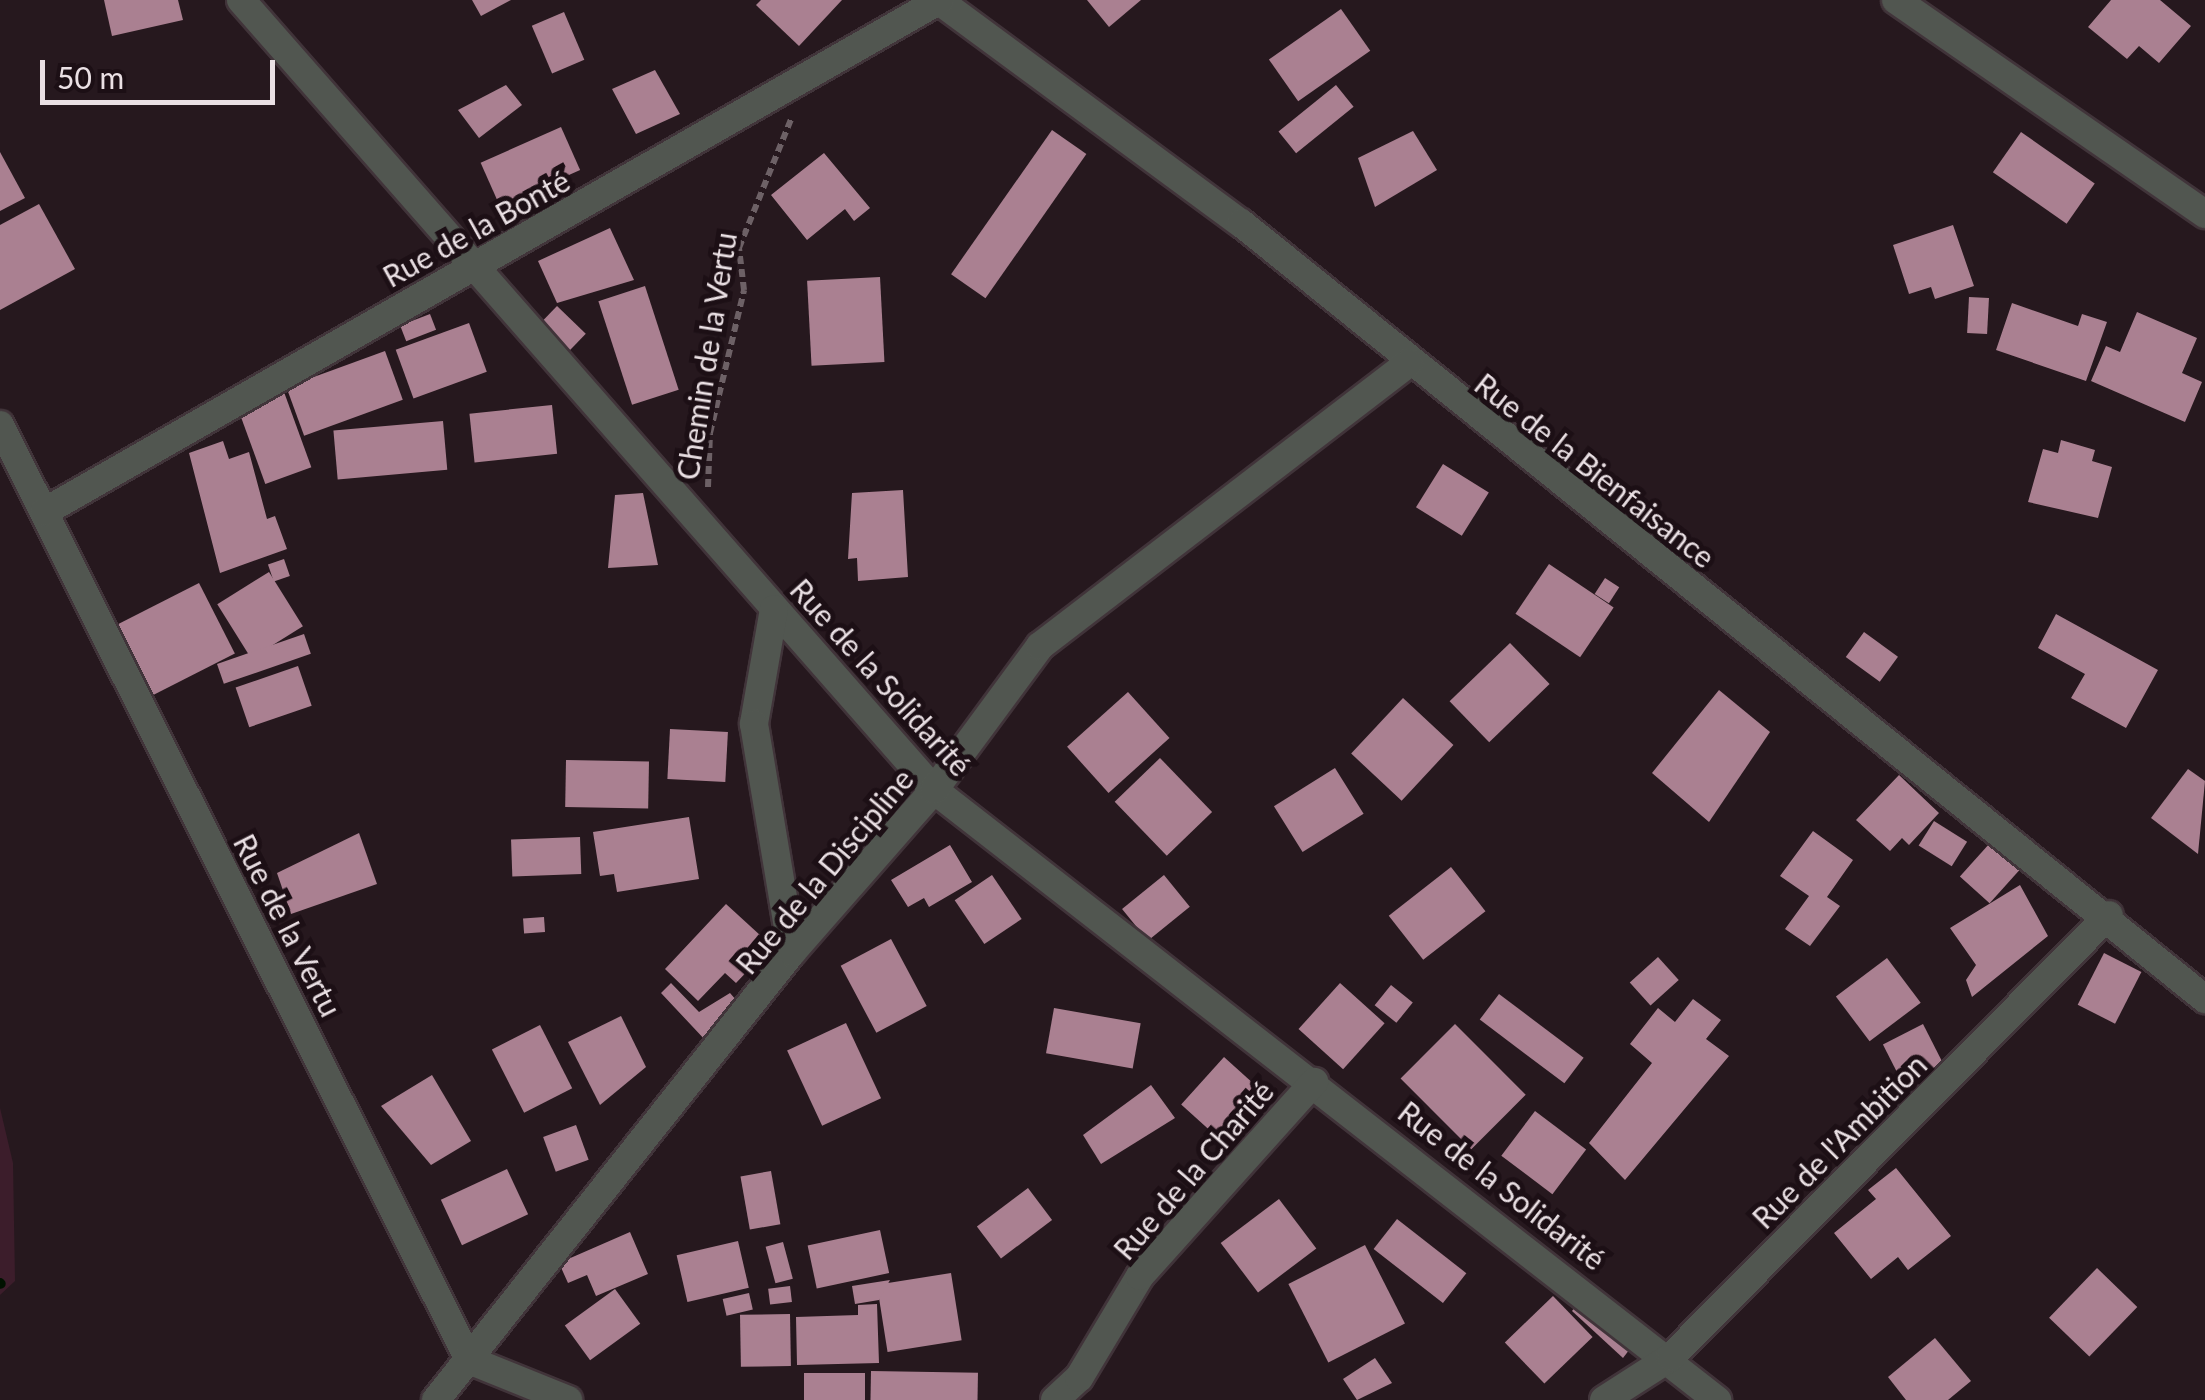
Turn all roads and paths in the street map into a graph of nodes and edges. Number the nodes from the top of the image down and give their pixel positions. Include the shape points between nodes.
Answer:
1 (241, 0) edge
2 (939, 0) edge
3 (1896, 0) edge
4 (806, 82) junction
5 (2205, 214) edge
6 (474, 266) junction
7 (1408, 364) junction
8 (0, 424) edge
9 (44, 512) junction
10 (704, 528) junction
11 (774, 609) junction
12 (934, 790) junction
13 (2109, 915) junction
14 (792, 952) junction
15 (2205, 998) edge
16 (1314, 1082) junction
17 (1671, 1357) junction
18 (469, 1360) junction
19 (436, 1400) edge
20 (568, 1400) edge
21 (1054, 1400) edge
22 (1604, 1400) edge
23 (1717, 1400) edge

1 - 6 street, Rue de la Solidarité
2 - 4 street, Rue de la Bonté
2 - 7 street, Rue de la Bienfaisance via 1241,223
3 - 5 street
4 - 6 street, Rue de la Bonté
4 - 10 path, Chemin de la Vertu via 739,248 744,290 710,433
6 - 9 street, Rue de la Bonté
6 - 10 street, Rue de la Solidarité
7 - 12 street, Rue de la Discipline via 1040,646
7 - 13 street, Rue de la Bienfaisance
8 - 9 street, Rue de la Vertu
9 - 18 street, Rue de la Vertu
10 - 11 street, Rue de la Solidarité
11 - 12 street, Rue de la Solidarité
11 - 14 street via 754,724
12 - 14 street, Rue de la Discipline
12 - 16 street, Rue de la Solidarité
13 - 15 street, Rue de la Bienfaisance
13 - 17 street, Rue de l'Ambition
14 - 18 street, Rue de la Discipline
16 - 17 street, Rue de la Solidarité
16 - 21 street, Rue de la Charité via 1140,1276 1079,1378
17 - 22 street, Rue de l'Ambition
17 - 23 street, Rue de la Solidarité
18 - 19 street, Rue de la Discipline
18 - 20 street

